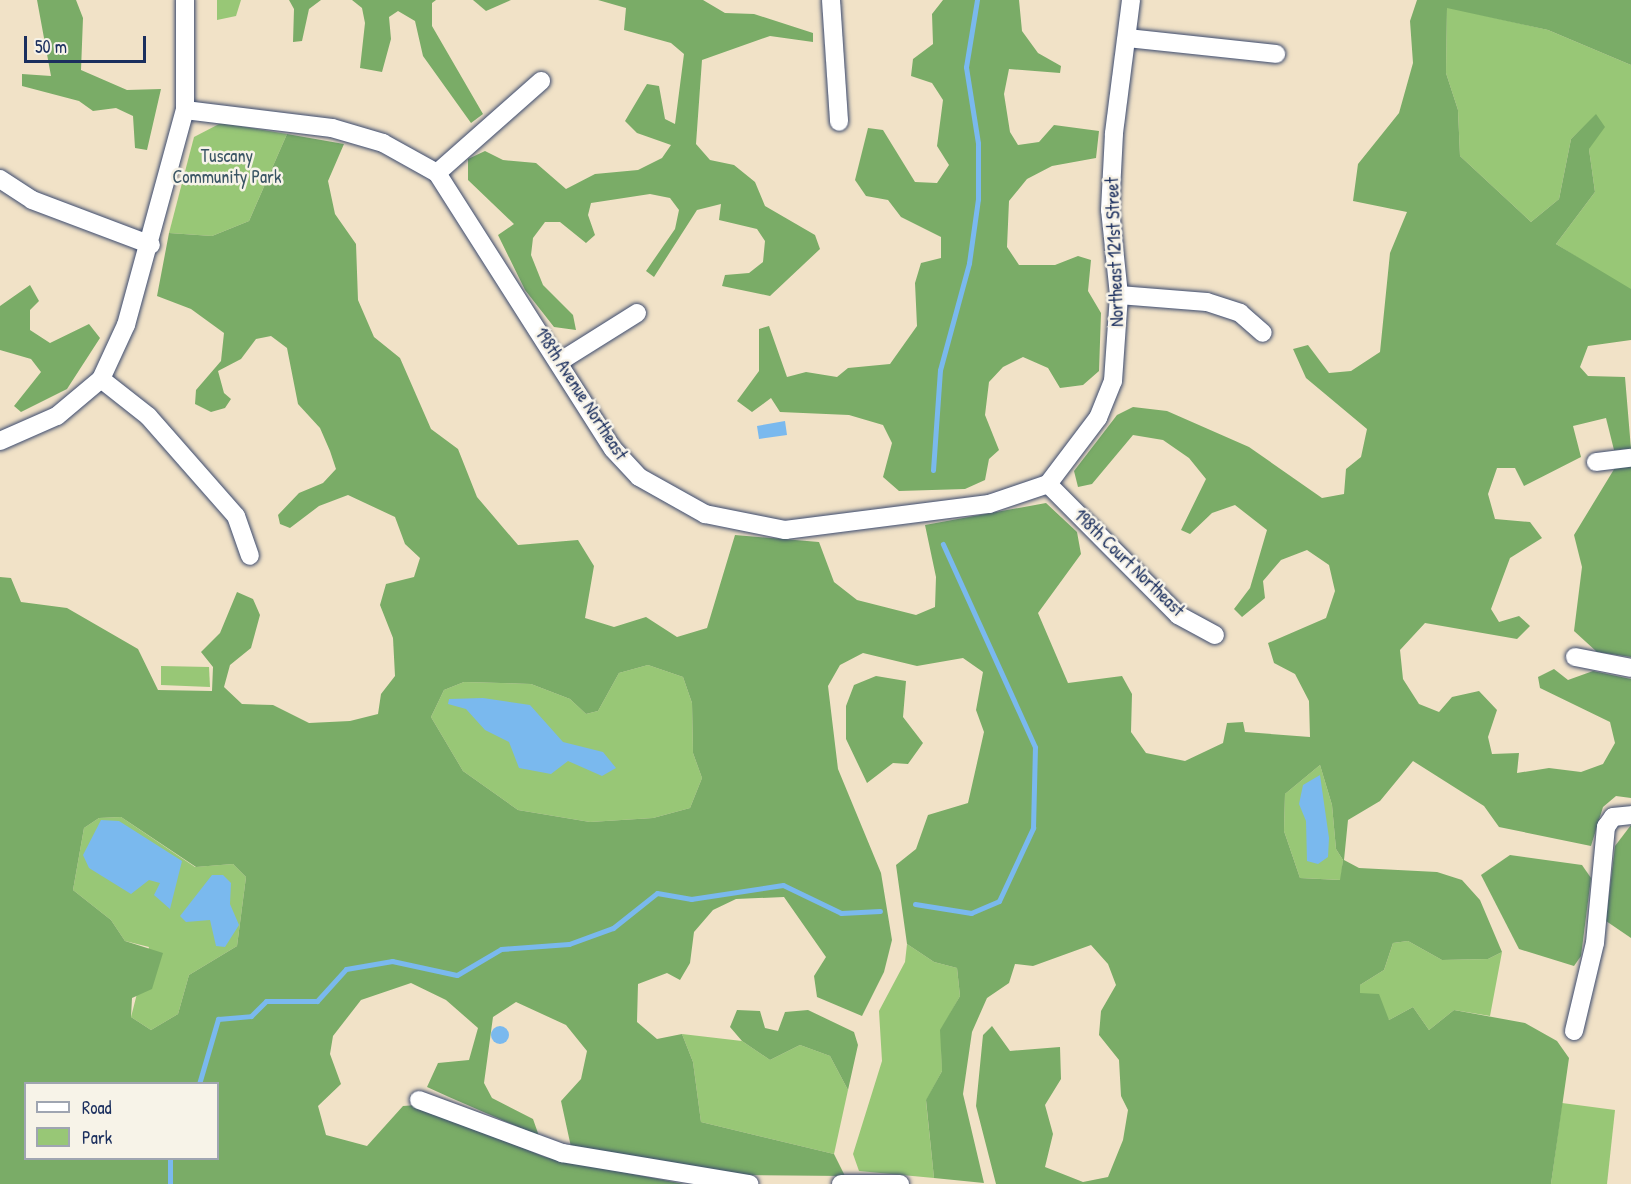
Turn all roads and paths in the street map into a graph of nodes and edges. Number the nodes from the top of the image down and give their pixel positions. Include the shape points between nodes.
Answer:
1 (185, 0) edge
2 (831, 0) edge
3 (1131, 0) edge
4 (1127, 38) junction
5 (1276, 54) dead end
6 (541, 81) dead end
7 (185, 111) junction
8 (839, 122) dead end
9 (437, 173) junction
10 (0, 179) edge
11 (151, 245) junction
12 (1119, 295) junction
13 (637, 313) dead end
14 (1263, 333) dead end
15 (560, 362) junction
16 (102, 379) junction
17 (0, 441) edge
18 (1631, 458) edge
19 (1596, 462) dead end
20 (1048, 484) junction
21 (250, 556) dead end
22 (1215, 635) dead end
23 (1575, 657) dead end
24 (1631, 668) edge
25 (1631, 815) edge
26 (1574, 1031) dead end
27 (418, 1100) dead end
28 (749, 1184) edge
29 (842, 1184) edge
30 (900, 1184) edge

1 - 7 street
2 - 8 street
3 - 4 street, Northeast 121st Street
4 - 5 street
4 - 12 street, Northeast 121st Street via 1110,210
6 - 9 street
7 - 9 street, 198th Avenue Northeast via 332,128 383,143
7 - 11 street
9 - 15 street, 198th Avenue Northeast
10 - 11 street via 32,200
11 - 16 street via 126,325
12 - 14 street via 1207,302 1240,313
12 - 20 street, Northeast 121st Street via 1113,381 1098,418
13 - 15 street
15 - 20 street, 198th Avenue Northeast via 613,449 639,477 705,514 746,525 785,530 883,520 989,504
16 - 17 street via 57,416
16 - 21 street via 148,416 236,516
18 - 19 street
20 - 22 street, 198th Court Northeast via 1178,615
23 - 24 street
25 - 26 street via 1613,817 1606,827 1595,943
27 - 28 street via 562,1153
29 - 30 street

